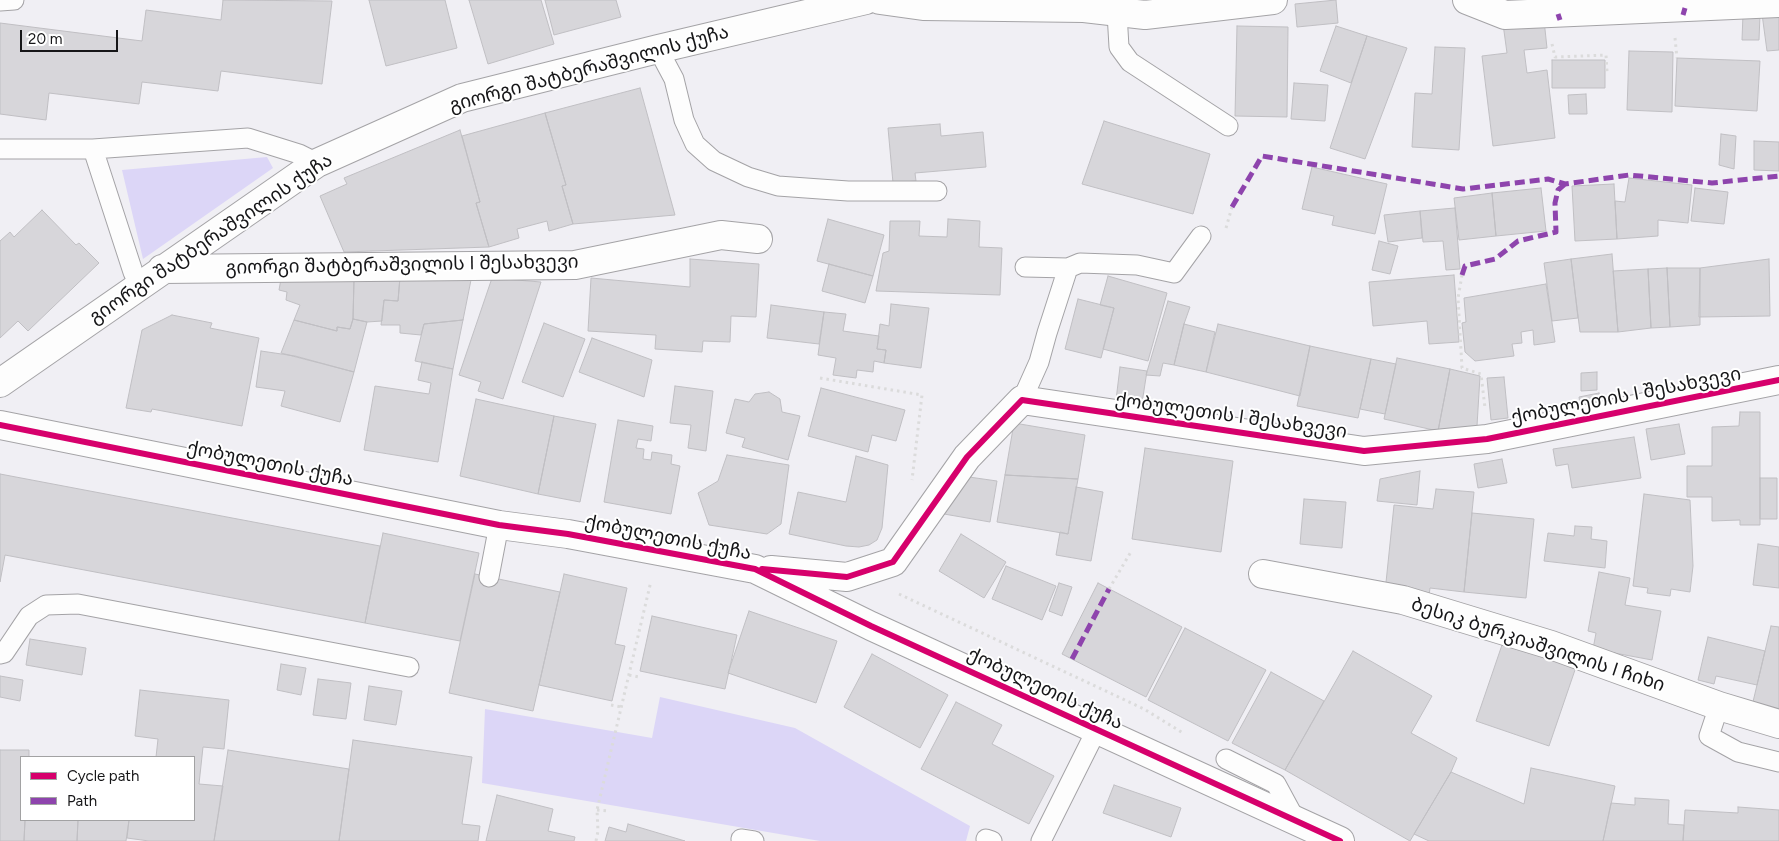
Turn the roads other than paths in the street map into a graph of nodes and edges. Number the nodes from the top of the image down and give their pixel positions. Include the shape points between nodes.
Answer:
1 (14, 0) edge
2 (866, 0) edge
3 (880, 0) edge
4 (1273, 0) edge
5 (1466, 0) edge
6 (0, 1) edge
7 (1779, 3) edge
8 (1083, 4) edge
9 (1118, 13) junction
10 (658, 49) junction
11 (1228, 126) dead end
12 (0, 149) edge
13 (93, 149) junction
14 (317, 163) junction
15 (937, 191) dead end
16 (1201, 236) dead end
17 (758, 239) dead end
18 (1025, 267) dead end
19 (1068, 268) junction
20 (162, 269) junction
21 (139, 285) junction
22 (1779, 380) edge
23 (0, 383) edge
24 (1022, 400) junction
25 (0, 425) edge
26 (499, 525) junction
27 (755, 569) junction
28 (1263, 574) dead end
29 (489, 577) dead end
30 (0, 654) edge
31 (409, 667) dead end
32 (1719, 706) junction
33 (1779, 724) edge
34 (1097, 729) junction
35 (1226, 759) dead end
36 (1779, 762) edge
37 (1296, 821) junction
38 (1041, 841) edge
39 (1340, 841) edge

1 - 6 lane
2 - 10 street, გიორგი შატბერაშვილის ქუჩა
3 - 8 street via 923,6
4 - 9 street via 1145,15
5 - 7 street via 1504,15
8 - 9 street
9 - 11 lane via 1119,47 1130,62
10 - 14 street, გიორგი შატბერაშვილის ქუჩა via 462,98
10 - 15 lane via 674,79 684,120 695,144 714,162 778,186 848,191
12 - 13 lane
13 - 14 lane via 248,138
13 - 21 lane
14 - 20 street, გიორგი შატბერაშვილის ქუჩა
16 - 19 lane via 1174,273 1137,265 1080,263
17 - 20 street, გიორგი შატბერაშვილის I შესახვევი via 721,235 575,265
18 - 19 lane
19 - 24 lane via 1039,362
20 - 21 street, გიორგი შატბერაშვილის ქუჩა
21 - 23 street, გიორგი შატბერაშვილის ქუჩა
22 - 24 street, ქობულეთის I შესახვევი via 1487,439 1364,451
24 - 27 street via 967,456 893,562 847,577
25 - 26 street, ქობულეთის ქუჩა
26 - 27 street, ქობულეთის ქუჩა via 568,534
26 - 29 lane
27 - 34 street, ქობულეთის ქუჩა
28 - 32 street, ბესიკ ბურკიაშვილის I ჩიხი via 1403,600 1551,645
30 - 31 lane via 4,654 29,616 46,605 78,604
32 - 33 street, ბესიკ ბურკიაშვილის I ჩიხი
32 - 36 lane via 1709,736 1738,752
34 - 37 street, ქობულეთის ქუჩა
34 - 38 lane
35 - 37 lane via 1276,784
37 - 39 street, ქობულეთის ქუჩა

